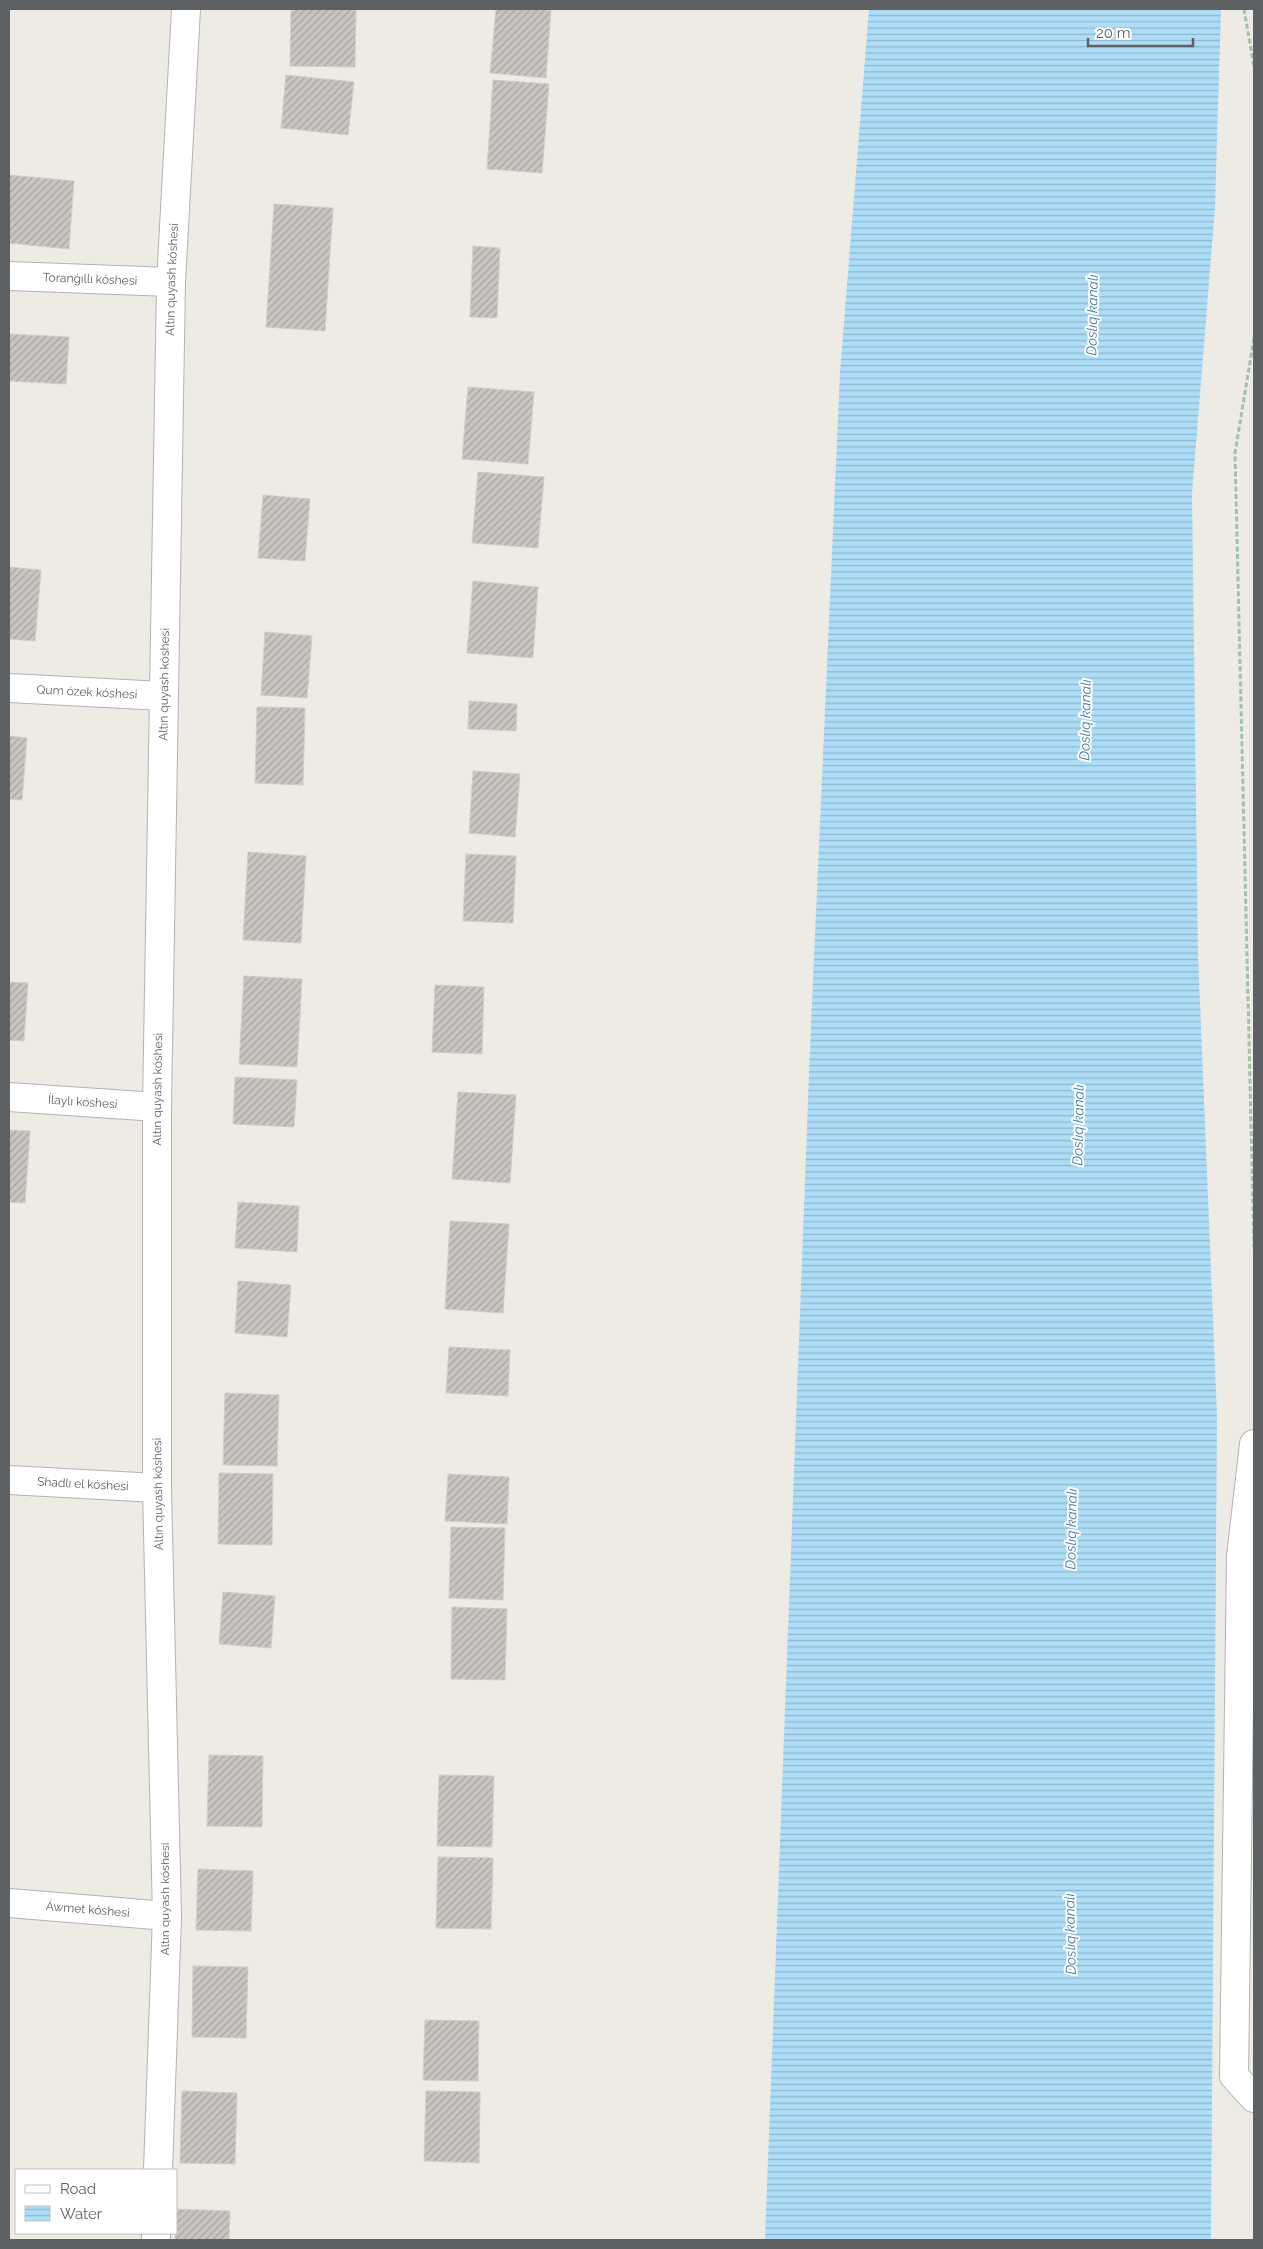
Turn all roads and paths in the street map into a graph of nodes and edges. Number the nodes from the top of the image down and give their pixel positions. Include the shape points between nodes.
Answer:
1 (186, 9) edge
2 (1244, 9) edge
3 (1254, 67) edge
4 (9, 276) edge
5 (170, 282) junction
6 (1254, 338) edge
7 (9, 688) edge
8 (163, 696) junction
9 (9, 1097) edge
10 (157, 1107) junction
11 (1254, 1249) edge
12 (1254, 1444) edge
13 (9, 1480) edge
14 (157, 1488) junction
15 (9, 1903) edge
16 (167, 1916) junction
17 (1254, 2098) edge
18 (158, 2169) edge

1 - 5 street, Altın quyash kóshesi
2 - 3 path
4 - 5 street, Toranǵıllı kóshesi
5 - 8 street, Altın quyash kóshesi
6 - 11 path via 1235,453
7 - 8 street, Qum ózek kóshesi
8 - 10 street, Altın quyash kóshesi
9 - 10 street, Ílaylı kóshesi
10 - 14 street, Altın quyash kóshesi
12 - 17 street via 1241,1556 1234,2076
13 - 14 street, Shadlı el kóshesi
14 - 16 street, Altın quyash kóshesi
15 - 16 street, Áwmet kóshesi
16 - 18 street, Altın quyash kóshesi

